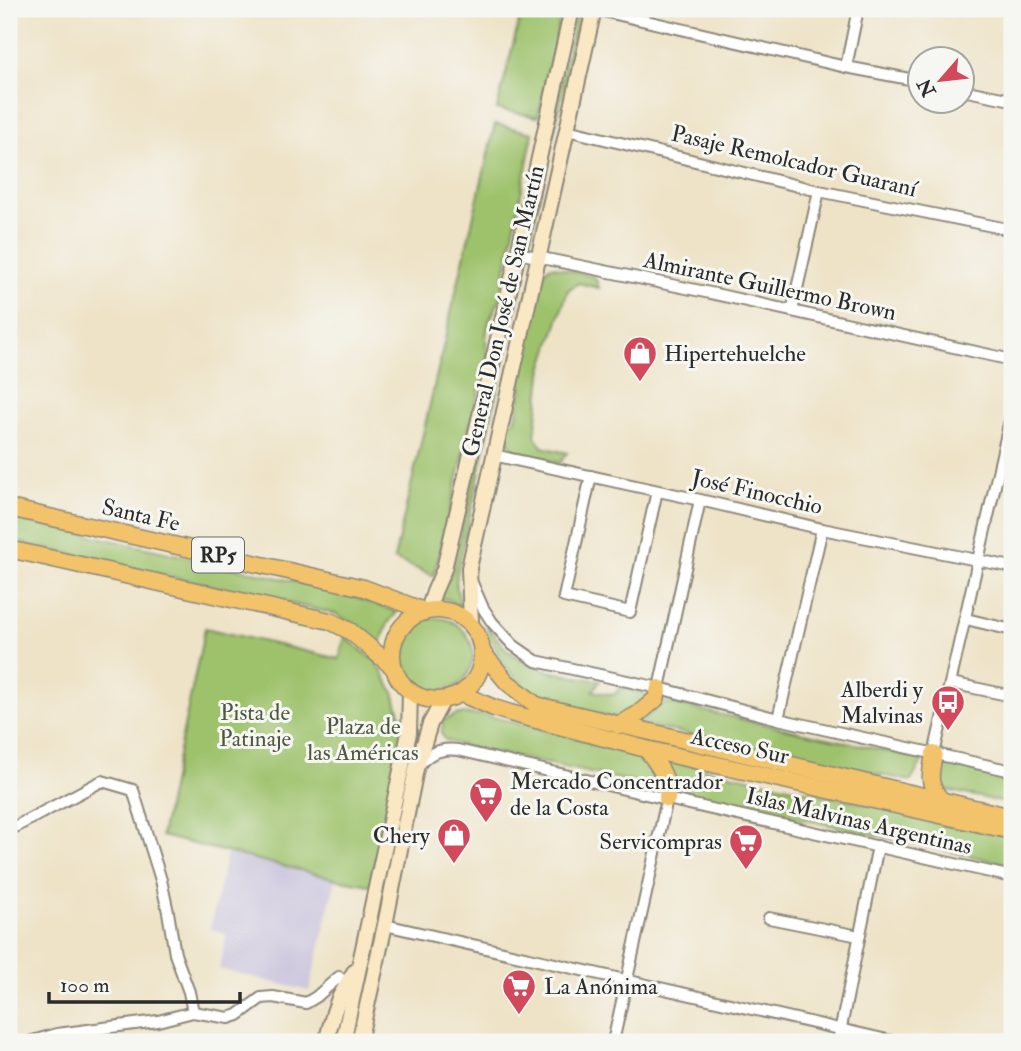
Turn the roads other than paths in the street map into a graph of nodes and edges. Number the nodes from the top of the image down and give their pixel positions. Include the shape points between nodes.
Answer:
1 (572, 9) edge
2 (594, 9) edge
3 (858, 9) edge
4 (846, 66) junction
5 (906, 78) edge
6 (976, 93) edge
7 (1012, 100) edge
8 (567, 130) junction
9 (819, 191) junction
10 (1012, 230) edge
11 (518, 253) junction
12 (539, 257) junction
13 (792, 311) junction
14 (1012, 360) edge
15 (1012, 411) edge
16 (493, 455) junction
17 (592, 476) junction
18 (657, 491) junction
19 (700, 500) junction
20 (9, 508) edge
21 (822, 529) junction
22 (9, 549) edge
23 (979, 560) junction
24 (1012, 567) edge
25 (469, 569) junction
26 (426, 610) junction
27 (966, 620) junction
28 (471, 624) junction
29 (1012, 631) edge
30 (483, 653) junction
31 (393, 667) junction
32 (951, 683) junction
33 (659, 688) junction
34 (410, 691) junction
35 (462, 694) junction
36 (1012, 696) edge
37 (443, 700) junction
38 (778, 719) junction
39 (618, 725) junction
40 (646, 749) junction
41 (934, 754) junction
42 (416, 769) junction
43 (1012, 771) edge
44 (667, 799) junction
45 (942, 801) junction
46 (1012, 817) edge
47 (9, 830) edge
48 (1012, 831) edge
49 (878, 846) junction
50 (1012, 877) edge
51 (769, 918) dead end
52 (385, 925) junction
53 (859, 936) junction
54 (362, 955) junction
55 (627, 979) junction
56 (346, 985) junction
57 (193, 1012) junction
58 (841, 1029) junction
59 (29, 1042) edge
60 (326, 1042) edge
61 (343, 1042) edge
62 (359, 1042) edge
63 (613, 1042) edge
64 (838, 1042) edge
65 (896, 1042) edge

1 - 11 main road, General Don José de San Martín
2 - 4 street
2 - 8 main road, General Don José de San Martín
3 - 4 street
4 - 5 street
6 - 7 street
8 - 9 street, Pasaje Remolcador Guaraní
8 - 12 main road, General Don José de San Martín
9 - 10 street, Pasaje Remolcador Guaraní
9 - 13 street
11 - 12 street, Almirante Guillermo Brown
11 - 26 main road, General Don José de San Martín via 444,569
12 - 13 street, Almirante Guillermo Brown
12 - 16 main road, General Don José de San Martín
13 - 14 street, Almirante Guillermo Brown
15 - 23 street
16 - 17 street, José Finocchio
16 - 25 main road, General Don José de San Martín
17 - 18 street, José Finocchio
17 - 18 street via 564,597 630,612
18 - 19 street, José Finocchio
19 - 21 street, José Finocchio
19 - 33 street
20 - 26 main road, Santa Fe / RP5 via 364,588
21 - 23 street, José Finocchio
21 - 38 street
22 - 31 main road, RP5 via 330,621 351,631
23 - 24 street, José Finocchio
23 - 27 street
25 - 28 main road, General Don José de San Martín
25 - 33 street via 492,622 536,661
26 - 28 main road, RP5 via 450,611
26 - 31 main road via 401,627 392,653
27 - 29 street
27 - 32 street
28 - 30 main road
30 - 35 main road via 478,676
30 - 39 main road, Acceso Sur via 507,682 536,705
31 - 34 main road, RP5
32 - 36 street
32 - 41 street
33 - 38 street
33 - 39 main road via 656,699
34 - 37 main road
34 - 54 main road via 410,733
35 - 37 main road
35 - 40 main road, Acceso Sur via 510,713
37 - 42 main road
38 - 41 street
39 - 45 main road, Acceso Sur
40 - 44 main road via 668,787
40 - 48 main road, Acceso Sur
41 - 43 street
41 - 45 main road via 931,783
42 - 44 street, Islas Malvinas Argentinas via 438,751 458,750
42 - 52 main road
44 - 49 street, Islas Malvinas Argentinas
44 - 55 street
45 - 46 main road, Acceso Sur
47 - 57 street via 102,781 133,790 161,880 175,954
49 - 50 street, Islas Malvinas Argentinas
49 - 53 street
51 - 53 street
52 - 55 street
52 - 62 main road
53 - 58 street
54 - 56 main road
54 - 61 main road
55 - 58 street
55 - 63 street
56 - 57 street via 339,976 306,1003 261,998 229,1018
56 - 60 main road
57 - 59 street
58 - 64 street
58 - 65 street

